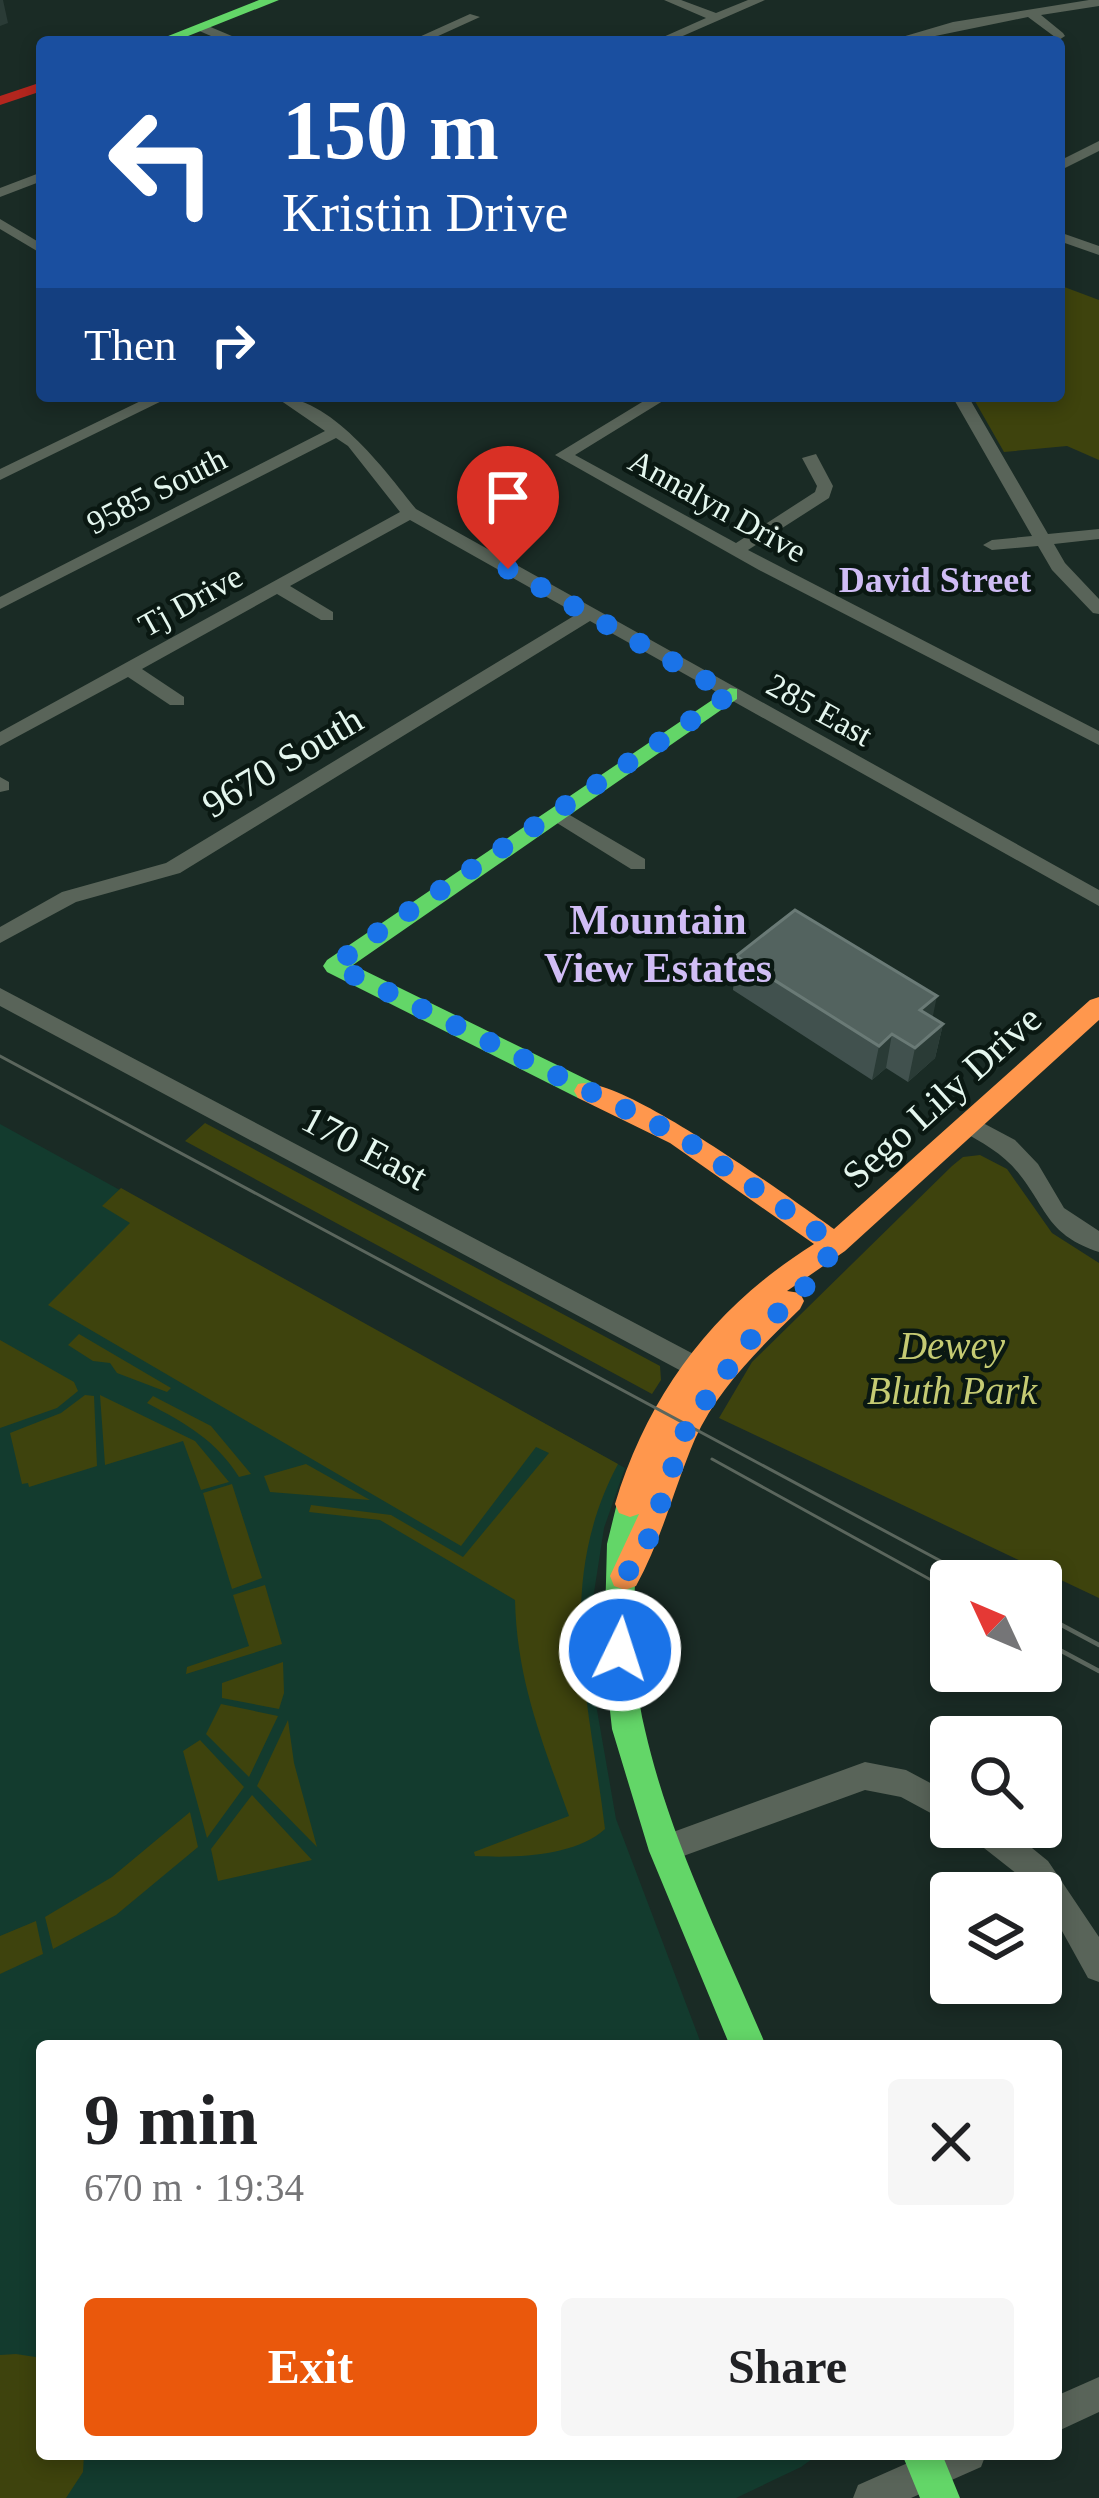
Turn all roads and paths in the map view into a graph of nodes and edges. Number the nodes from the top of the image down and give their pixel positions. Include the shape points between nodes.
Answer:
1 (272, 0) edge
2 (670, 0) edge
3 (758, 0) edge
4 (1099, 2) edge
5 (1032, 14) junction
6 (715, 16) junction
7 (474, 17) dead end
8 (201, 27) junction
9 (176, 36) edge
10 (221, 36) edge
11 (428, 36) edge
12 (671, 36) edge
13 (914, 36) edge
14 (1059, 36) dead end
15 (36, 88) edge
16 (0, 101) edge
17 (1096, 149) edge
18 (1065, 164) edge
19 (36, 178) edge
20 (0, 193) edge
21 (0, 223) edge
22 (1065, 238) edge
23 (36, 246) edge
24 (1099, 251) edge
25 (151, 402) edge
26 (295, 402) edge
27 (653, 402) edge
28 (964, 402) edge
29 (339, 430) junction
30 (810, 458) dead end
31 (3, 471) edge
32 (410, 513) junction
33 (1099, 534) edge
34 (1044, 540) junction
35 (992, 545) dead end
36 (738, 549) junction
37 (277, 586) junction
38 (0, 604) edge
39 (1099, 610) edge
40 (588, 615) junction
41 (327, 616) dead end
42 (129, 669) junction
43 (730, 694) junction
44 (177, 701) dead end
45 (1099, 739) edge
46 (0, 740) edge
47 (556, 813) junction
48 (638, 864) dead end
49 (1099, 899) edge
50 (0, 936) edge
51 (0, 996) edge
52 (1099, 1006) edge
53 (968, 1124) junction
54 (1099, 1243) edge
55 (835, 1244) junction
56 (694, 1366) junction
57 (625, 1576) junction
58 (930, 1798) edge
59 (1016, 1848) edge
60 (664, 1849) junction
61 (1099, 1967) edge
62 (745, 2040) edge
63 (1099, 2394) edge
64 (1062, 2411) edge
65 (957, 2460) edge
66 (930, 2475) edge
67 (871, 2498) edge

1 - 8 main road
2 - 6 street
3 - 6 street
4 - 5 street
5 - 13 street
5 - 14 street
6 - 12 street
7 - 11 street
8 - 9 main road
8 - 10 street
15 - 16 main road
17 - 18 street
19 - 20 street
21 - 23 street
22 - 24 street
25 - 31 street
26 - 29 street, 285 East
27 - 36 street, Annalyn Drive via 563,455
28 - 34 street
29 - 32 street, 285 East
29 - 38 street, 9585 South
30 - 36 street via 823,494
32 - 37 street, Tj Drive
32 - 40 street, 285 East
33 - 34 street
34 - 35 street
34 - 39 street
36 - 45 street, Annalyn Drive
37 - 41 street
37 - 42 street, Tj Drive
40 - 43 street, 285 East
40 - 50 street, 9670 South via 173,868 69,897
42 - 44 street
42 - 46 street, Tj Drive
43 - 47 main road
43 - 49 street, 285 East
47 - 48 street
47 - 55 main road via 335,966 680,1136
51 - 56 street, 170 East
52 - 53 main road, Sego Lily Drive
53 - 54 street via 1007,1146 1056,1215
53 - 55 main road, Sego Lily Drive
55 - 56 main road, Sego Lily Drive via 801,1260
55 - 57 main road, Sego Lily Drive via 819,1273 746,1344 703,1400 672,1462 646,1546
56 - 57 main road, Sego Lily Drive via 649,1451 621,1543
57 - 60 main road, Sego Lily Drive via 621,1689
58 - 60 street via 866,1776
59 - 61 street via 1050,1883
60 - 62 main road, Sego Lily Drive
63 - 64 street
65 - 66 street
66 - 67 street

